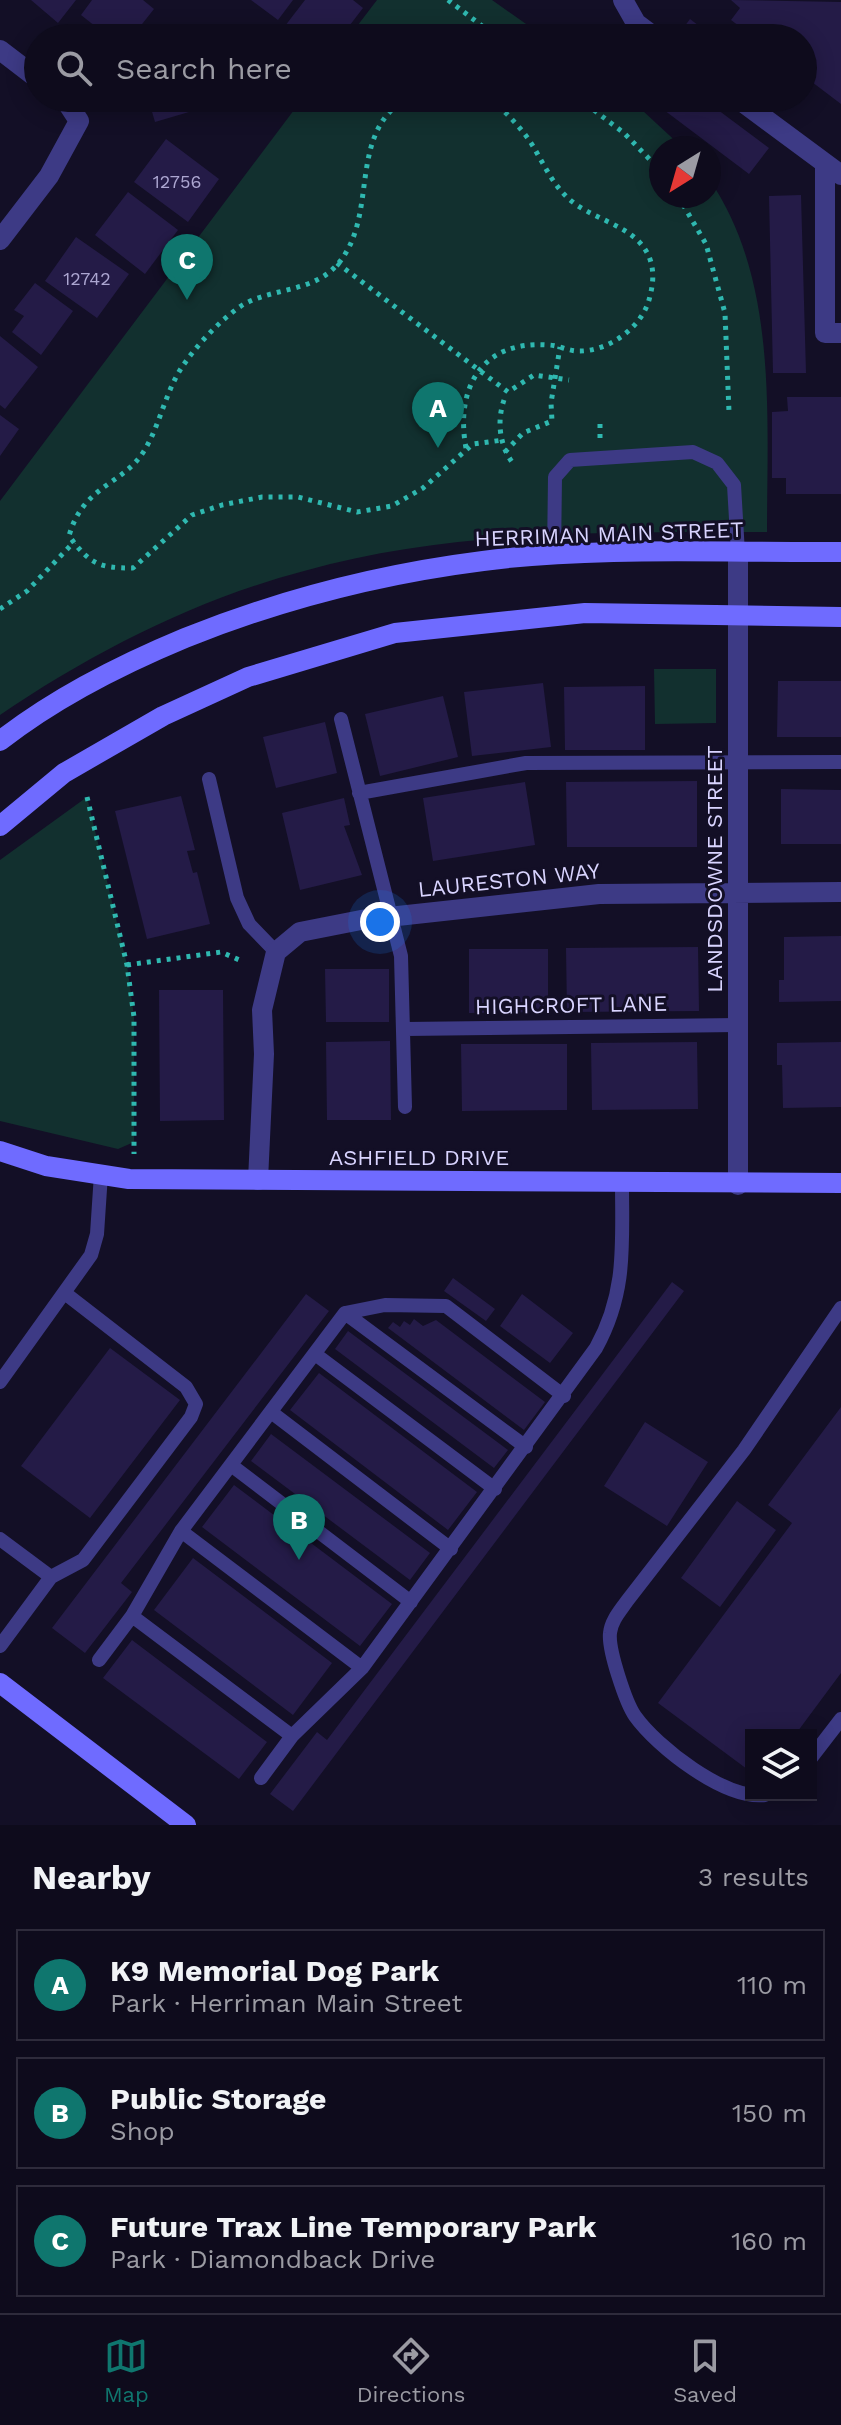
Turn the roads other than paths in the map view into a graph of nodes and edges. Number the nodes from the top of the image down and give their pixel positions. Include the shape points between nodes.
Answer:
1 (623, 0) edge
2 (637, 24) edge
3 (0, 50) edge
4 (24, 68) edge
5 (73, 112) edge
6 (756, 112) edge
7 (833, 169) edge
8 (0, 240) edge
9 (841, 333) edge
10 (841, 552) edge
11 (738, 553) junction
12 (554, 556) junction
13 (738, 617) junction
14 (841, 617) edge
15 (341, 719) dead end
16 (0, 741) edge
17 (841, 762) edge
18 (737, 764) junction
19 (209, 779) dead end
20 (359, 793) junction
21 (0, 826) edge
22 (841, 892) edge
23 (737, 894) junction
24 (394, 916) junction
25 (276, 952) junction
26 (738, 1025) junction
27 (406, 1029) junction
28 (405, 1107) dead end
29 (0, 1151) edge
30 (101, 1174) junction
31 (258, 1180) junction
32 (622, 1182) junction
33 (841, 1183) edge
34 (738, 1185) junction
35 (66, 1294) junction
36 (841, 1308) edge
37 (345, 1313) junction
38 (315, 1354) junction
39 (0, 1382) edge
40 (564, 1396) junction
41 (271, 1412) junction
42 (526, 1447) junction
43 (231, 1465) junction
44 (495, 1489) junction
45 (181, 1531) junction
46 (0, 1539) edge
47 (451, 1549) junction
48 (51, 1577) junction
49 (411, 1602) junction
50 (132, 1616) junction
51 (0, 1646) edge
52 (99, 1660) dead end
53 (362, 1668) junction
54 (0, 1683) edge
55 (841, 1719) edge
56 (292, 1736) junction
57 (817, 1750) edge
58 (261, 1778) dead end
59 (745, 1793) edge
60 (186, 1825) edge

1 - 2 street
3 - 4 street
5 - 8 street via 79,121 49,176
6 - 7 street
7 - 9 street via 825,333
10 - 11 main road, HERRIMAN MAIN STREET
11 - 12 main road, HERRIMAN MAIN STREET
11 - 12 lane via 734,485 717,463 693,452 570,460 555,477
11 - 13 street, LANDSDOWNE STREET
12 - 16 main road, HERRIMAN MAIN STREET via 391,575 296,597 131,661 66,696
13 - 14 main road
13 - 18 street, LANDSDOWNE STREET
13 - 21 main road via 585,613 395,633 248,677 163,716 64,773
15 - 20 lane
17 - 18 lane
18 - 20 lane via 526,763
18 - 23 street, LANDSDOWNE STREET
19 - 25 lane via 237,898 249,924
20 - 24 lane
22 - 23 street, LAURESTON WAY
23 - 24 street, LAURESTON WAY via 599,894
23 - 26 street, LANDSDOWNE STREET
24 - 25 street, LAURESTON WAY via 300,932
24 - 27 lane
25 - 31 street via 262,1010
26 - 27 lane, HIGHCROFT LANE
26 - 34 street, LANDSDOWNE STREET
27 - 28 lane
29 - 30 main road, ASHFIELD DRIVE via 46,1166
30 - 31 main road, ASHFIELD DRIVE
30 - 35 lane via 94,1244
31 - 32 main road, ASHFIELD DRIVE
32 - 34 main road, ASHFIELD DRIVE
32 - 40 lane via 623,1272 616,1304 596,1348
33 - 34 main road, ASHFIELD DRIVE
35 - 39 lane
35 - 48 lane via 186,1387 196,1404 83,1560
36 - 59 lane via 744,1450 627,1601 610,1636 634,1715 651,1735 715,1782
37 - 38 lane
37 - 40 lane via 385,1305 446,1306
37 - 42 lane
38 - 41 lane
38 - 44 lane
40 - 42 lane
41 - 43 lane
41 - 47 lane
42 - 44 lane
43 - 45 lane
43 - 49 lane
44 - 47 lane
45 - 50 lane
45 - 53 lane
46 - 48 lane
47 - 49 lane
48 - 51 lane
49 - 53 lane
50 - 52 lane
50 - 56 lane
53 - 56 lane
54 - 60 main road
55 - 57 lane
56 - 58 lane

